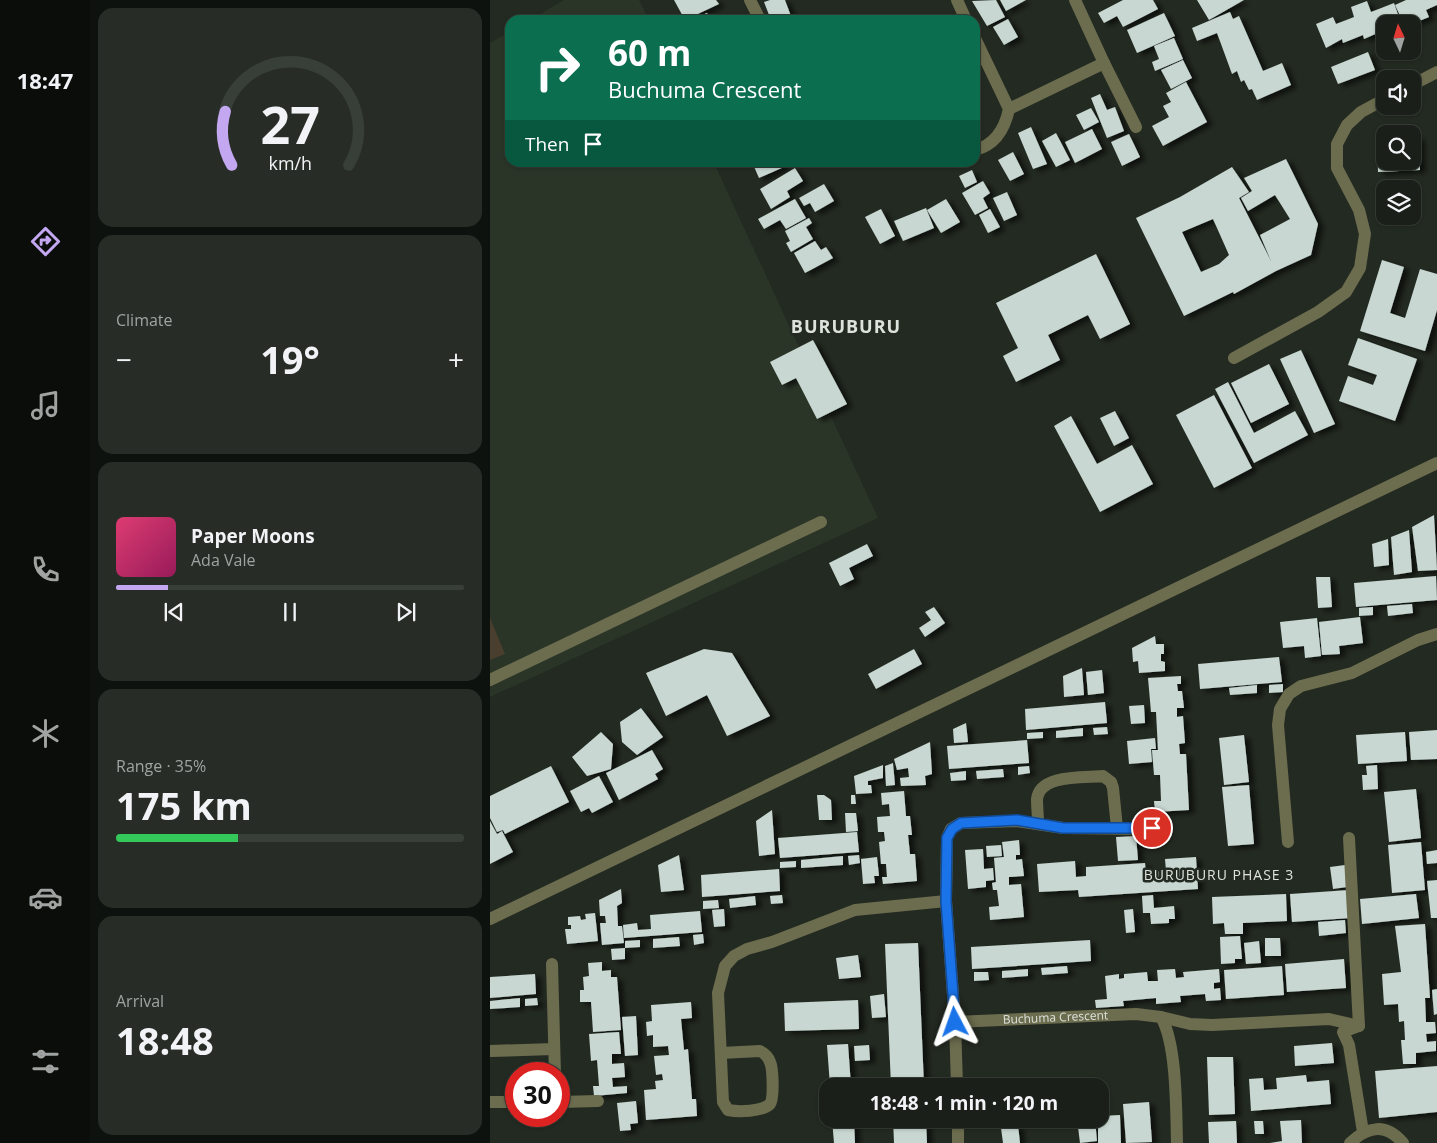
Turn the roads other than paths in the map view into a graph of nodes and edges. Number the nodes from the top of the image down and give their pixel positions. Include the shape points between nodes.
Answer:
1 (750, 0) edge
2 (957, 0) edge
3 (1075, 0) edge
4 (758, 15) edge
5 (964, 15) edge
6 (980, 48) edge
7 (1104, 63) junction
8 (1437, 72) edge
9 (1421, 80) edge
10 (1376, 104) edge
11 (1009, 109) junction
12 (1136, 127) dead end
13 (980, 147) edge
14 (1234, 358) dead end
15 (1437, 464) edge
16 (820, 522) dead end
17 (1437, 634) edge
18 (490, 680) edge
19 (1038, 823) junction
20 (1117, 828) junction
21 (1152, 828) dead end
22 (1349, 838) dead end
23 (1288, 842) dead end
24 (946, 901) junction
25 (490, 919) edge
26 (552, 964) dead end
27 (1161, 1017) junction
28 (955, 1022) junction
29 (1359, 1026) junction
30 (554, 1049) junction
31 (490, 1052) edge
32 (721, 1053) junction
33 (555, 1062) edge
34 (957, 1078) edge
35 (490, 1102) edge
36 (505, 1102) edge
37 (570, 1102) edge
38 (598, 1102) dead end
39 (958, 1128) edge
40 (1363, 1132) junction
41 (958, 1143) edge
42 (1178, 1143) edge
43 (1350, 1143) edge
44 (1403, 1143) edge

1 - 4 street
2 - 5 street
3 - 7 street
6 - 11 street
7 - 11 street
7 - 12 street
8 - 9 street
10 - 14 street via 1347,125 1337,144 1337,168 1359,210 1365,234 1360,268 1346,292 1318,312
11 - 13 street via 1006,126
15 - 25 street
16 - 18 street
17 - 23 street via 1352,673 1301,686 1289,694 1280,709 1278,725
19 - 20 street via 1063,828
19 - 20 street via 1037,798 1049,781 1103,776 1113,788
19 - 24 street via 1017,820 961,823 952,829 947,838
20 - 21 street
22 - 29 street
24 - 28 street
24 - 32 street via 856,910 734,956 725,966 718,993
26 - 30 street
27 - 28 street, Buchuma Crescent via 1136,1014
27 - 29 street, Buchuma Crescent via 1190,1024 1329,1019
27 - 42 street via 1166,1027 1174,1079
28 - 34 street
29 - 40 street via 1343,1032 1349,1045
30 - 31 street
30 - 33 street
32 - 32 street via 725,1107 733,1111 768,1105 773,1097 771,1063 765,1054 760,1051
35 - 36 street
37 - 38 street
39 - 41 street
40 - 43 street
40 - 44 street via 1380,1129 1396,1134

